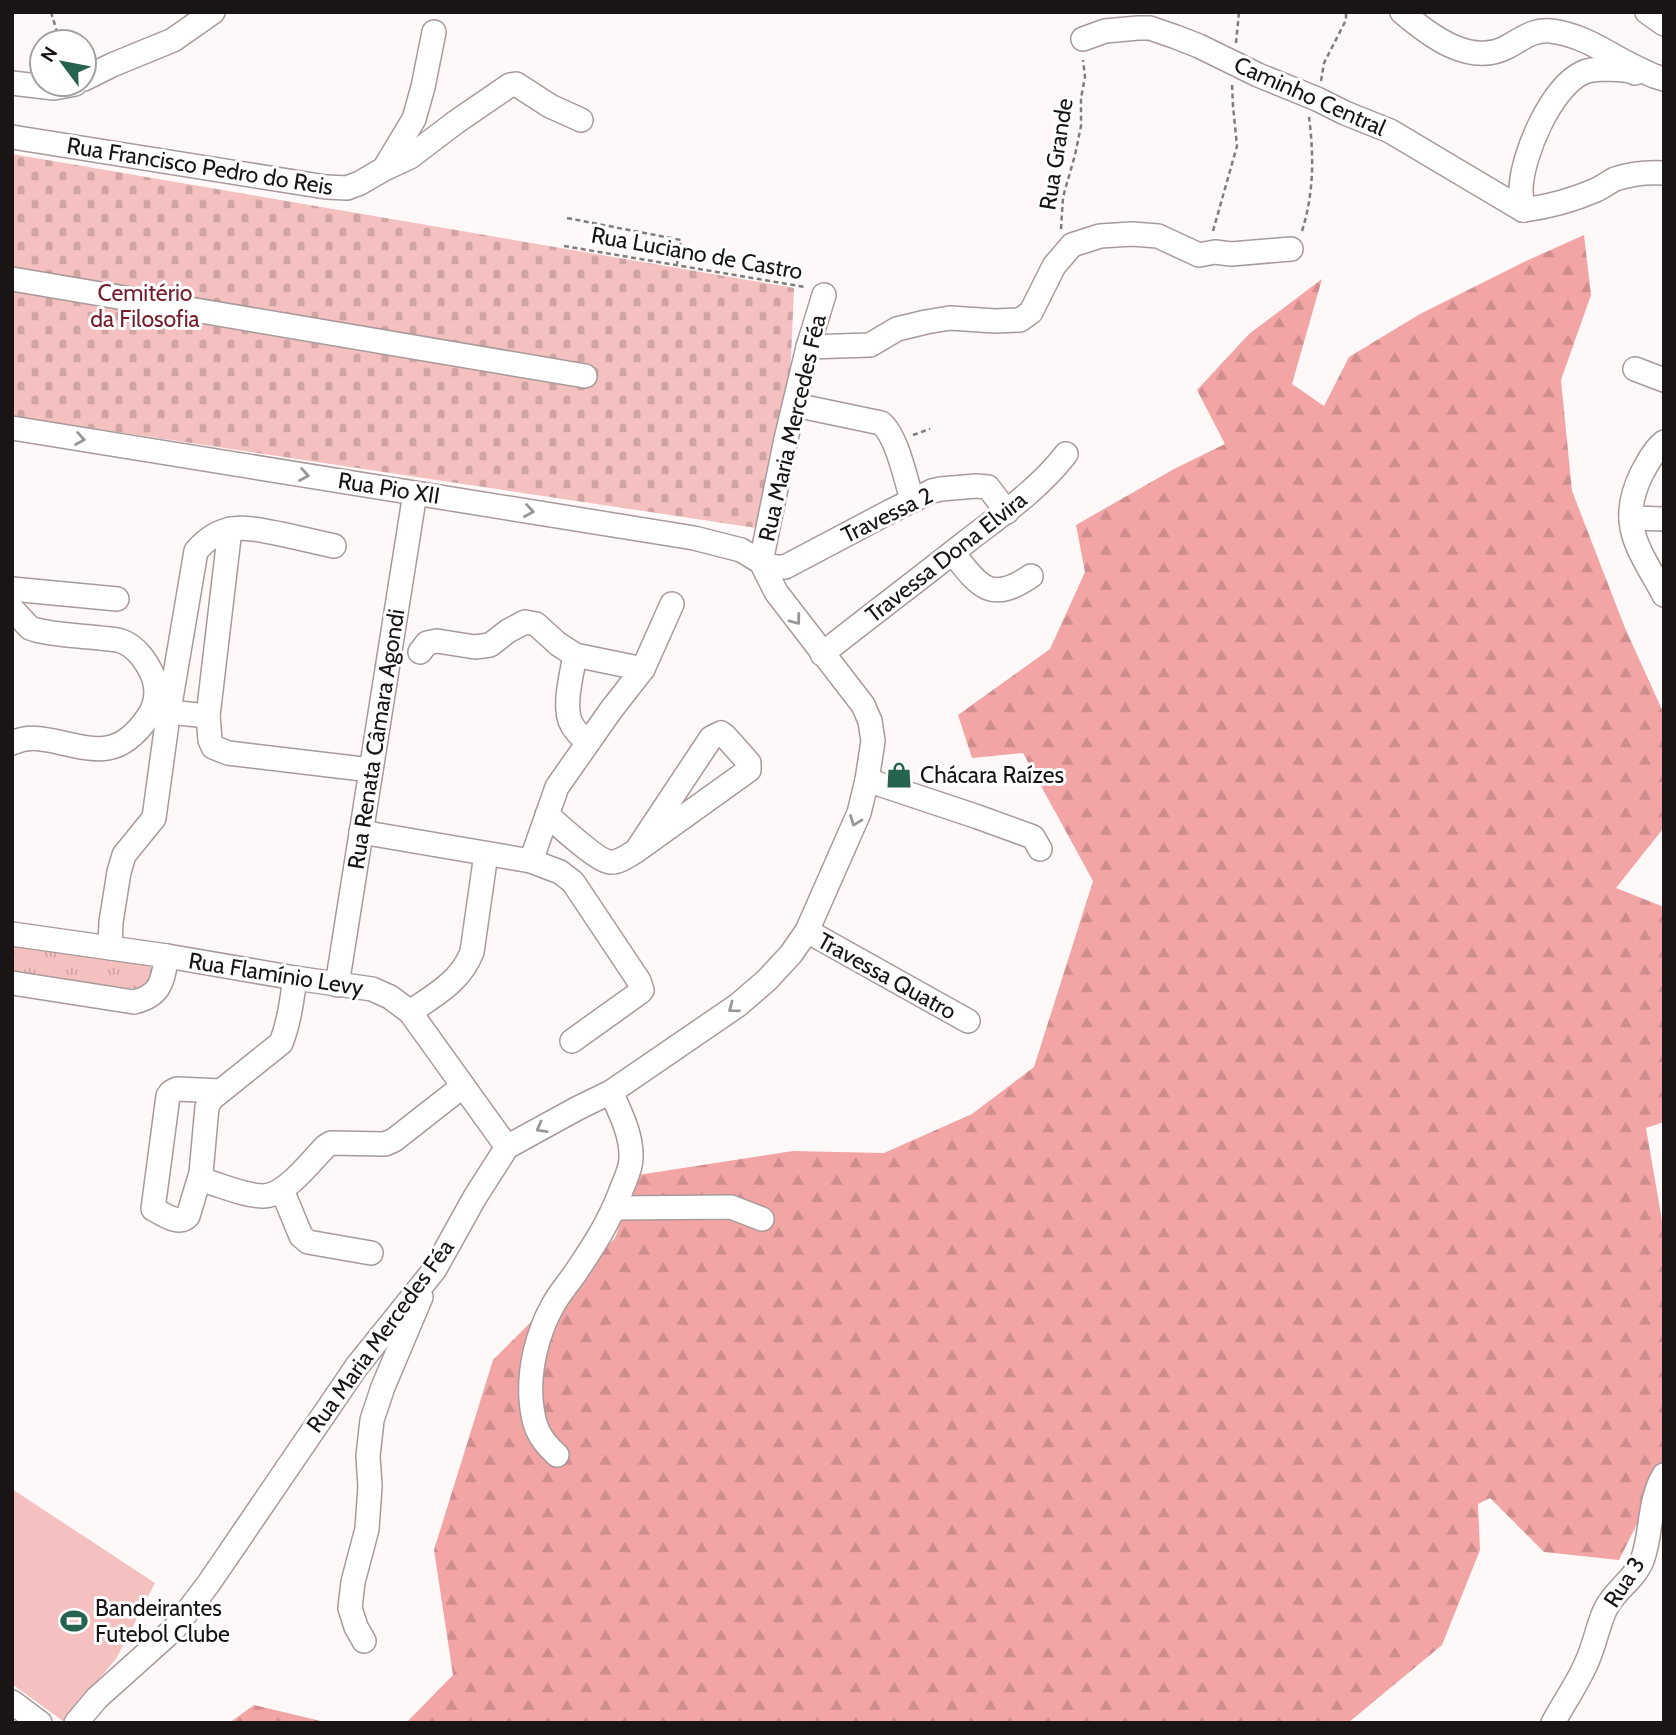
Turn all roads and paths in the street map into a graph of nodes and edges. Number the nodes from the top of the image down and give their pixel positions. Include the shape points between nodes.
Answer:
1 (213, 12) edge
2 (1239, 12) edge
3 (1346, 12) edge
4 (1402, 12) edge
5 (1647, 12) edge
6 (1664, 24) edge
7 (434, 32) dead end
8 (1083, 39) joint
9 (1234, 63) junction
10 (98, 72) edge
11 (1664, 80) edge
12 (1317, 99) junction
13 (582, 120) dead end
14 (12, 137) edge
15 (384, 169) junction
16 (1664, 173) edge
17 (1523, 210) junction
18 (567, 218) dead end
19 (564, 246) dead end
20 (1291, 249) joint
21 (1204, 254) junction
22 (1057, 263) junction
23 (677, 264) junction
24 (12, 279) edge
25 (824, 295) joint
26 (808, 347) junction
27 (1635, 369) dead end
28 (585, 376) dead end
29 (1664, 380) edge
30 (794, 405) junction
31 (12, 428) edge
32 (1664, 442) edge
33 (1066, 454) dead end
34 (415, 493) junction
35 (912, 500) junction
36 (1007, 512) junction
37 (1631, 518) junction
38 (1664, 520) edge
39 (230, 529) junction
40 (334, 546) dead end
41 (953, 553) junction
42 (761, 562) junction
43 (1031, 576) dead end
44 (12, 589) edge
45 (1664, 596) edge
46 (117, 598) dead end
47 (672, 604) dead end
48 (12, 609) edge
49 (420, 652) dead end
50 (822, 654) junction
51 (575, 655) junction
52 (643, 669) junction
53 (169, 712) junction
54 (208, 716) junction
55 (12, 743) edge
56 (587, 743) junction
57 (371, 770) junction
58 (867, 780) junction
59 (547, 815) junction
60 (361, 832) junction
61 (1040, 849) dead end
62 (636, 850) junction
63 (486, 854) junction
64 (531, 861) junction
65 (807, 931) junction
66 (12, 934) edge
67 (110, 948) junction
68 (167, 956) junction
69 (295, 978) junction
70 (12, 984) edge
71 (337, 985) junction
72 (410, 1012) junction
73 (968, 1021) dead end
74 (572, 1041) dead end
75 (463, 1086) junction
76 (221, 1091) junction
77 (611, 1092) junction
78 (507, 1147) junction
79 (201, 1173) junction
80 (282, 1190) junction
81 (615, 1208) junction
82 (762, 1219) dead end
83 (372, 1253) dead end
84 (435, 1269) junction
85 (557, 1455) dead end
86 (1664, 1475) edge
87 (364, 1641) dead end
88 (12, 1702) edge
89 (40, 1723) edge
90 (76, 1723) edge
91 (1553, 1723) edge

1 - 10 street via 173,40
2 - 9 path
3 - 12 path via 1324,62
4 - 11 street via 1438,40 1459,49 1492,53 1528,34 1551,31 1586,40
5 - 6 street
7 - 15 street via 414,119
8 - 9 street, Caminho Central via 1124,29 1150,29
8 - 22 path, Rua Grande via 1081,126 1063,197
9 - 12 street, Caminho Central
9 - 21 path via 1231,91 1237,146
11 - 17 street via 1644,78 1629,70 1599,69 1583,72 1570,82 1553,101 1535,135 1521,188
12 - 17 street, Caminho Central via 1390,131
12 - 20 path via 1309,117 1313,152 1309,204
13 - 15 street, Rua Francisco Pedro do Reis via 516,84 510,85 411,157
14 - 15 street, Rua Francisco Pedro do Reis via 326,187 347,188
16 - 17 street via 1616,179 1570,200
18 - 23 path via 681,240
19 - 23 path, Rua Luciano de Castro
20 - 21 street
21 - 22 street via 1158,236 1132,234 1100,236 1072,245
22 - 26 street via 1031,312 1020,320 950,318 897,329 870,345
23 - 25 path, Rua Luciano de Castro via 810,288
24 - 28 street
25 - 26 street, Rua Maria Mercedes Féa
26 - 30 street, Rua Maria Mercedes Féa
27 - 29 street
30 - 35 street via 886,426
30 - 42 street, Rua Maria Mercedes Féa
31 -> 34 street, Rua Pio XII
32 - 37 street via 1640,477
33 - 36 street, Travessa Dona Elvira
34 -> 42 street, Rua Pio XII via 694,538 741,550
34 - 57 street, Rua Renata Câmara Agondi
35 - 36 street, Travessa 2 via 941,489 984,486
35 - 42 street, Travessa 2 via 785,567
36 - 41 street, Travessa Dona Elvira
37 - 38 street
37 - 45 street via 1632,534
39 - 40 street via 246,527
39 - 53 street via 206,539 196,551
39 - 54 street
41 - 43 street via 977,583 998,590
41 - 50 street, Travessa Dona Elvira
42 -> 50 street, Rua Maria Mercedes Féa via 776,592
44 - 46 street
47 - 52 street
48 - 55 street via 36,630 121,640 134,648 156,685 152,711 141,728 113,748 82,749 36,737
49 - 51 street via 427,643 437,641 490,645 525,622 536,624
50 - 58 street, Rua Maria Mercedes Féa via 863,705 870,721 873,741
51 - 52 street
51 - 56 street via 568,715
52 - 56 street
53 - 54 street
53 - 67 street via 154,818 124,855
54 - 57 street via 213,747 228,753
56 - 59 street via 557,787
57 - 60 street, Rua Renata Câmara Agondi
58 - 61 street via 1033,837
58 -> 65 street, Rua Maria Mercedes Féa via 859,813
59 - 62 street via 610,862
59 - 64 street
60 - 63 street
60 - 71 street, Rua Renata Câmara Agondi
62 - 62 street via 711,738 720,733 725,736 749,770
63 - 64 street
63 - 72 street via 468,963 444,989
64 - 74 street via 561,872 573,882 642,990
65 - 73 street, Travessa Quatro
65 -> 77 street, Rua Maria Mercedes Féa via 791,954 738,1005
66 - 67 street, Rua Flamínio Levy
67 - 68 street, Rua Flamínio Levy
68 - 69 street, Rua Flamínio Levy
68 - 70 street via 157,990 134,1002
69 - 71 street, Rua Flamínio Levy
69 - 76 street via 281,1043
71 - 72 street, Rua Flamínio Levy via 372,989
72 - 75 street, Rua Flamínio Levy
75 - 78 street, Rua Flamínio Levy
75 - 80 street via 394,1140 384,1144 331,1143
76 - 79 street via 207,1107
76 - 79 street via 177,1089 168,1096 153,1209 185,1220
77 -> 78 street, Rua Maria Mercedes Féa
77 - 81 street via 623,1119 631,1159
78 - 84 street, Rua Maria Mercedes Féa
79 - 80 street via 209,1182 259,1196
80 - 83 street via 301,1236 308,1242
81 - 82 street via 731,1207
81 - 85 street via 552,1307 534,1357 534,1423 546,1446
84 - 87 street via 372,1420 367,1529 350,1608
84 - 90 street, Rua Maria Mercedes Féa via 357,1366 174,1629 97,1698
86 - 91 street, Rua 3 via 1654,1496 1639,1569 1606,1609 1586,1665
88 - 89 street

